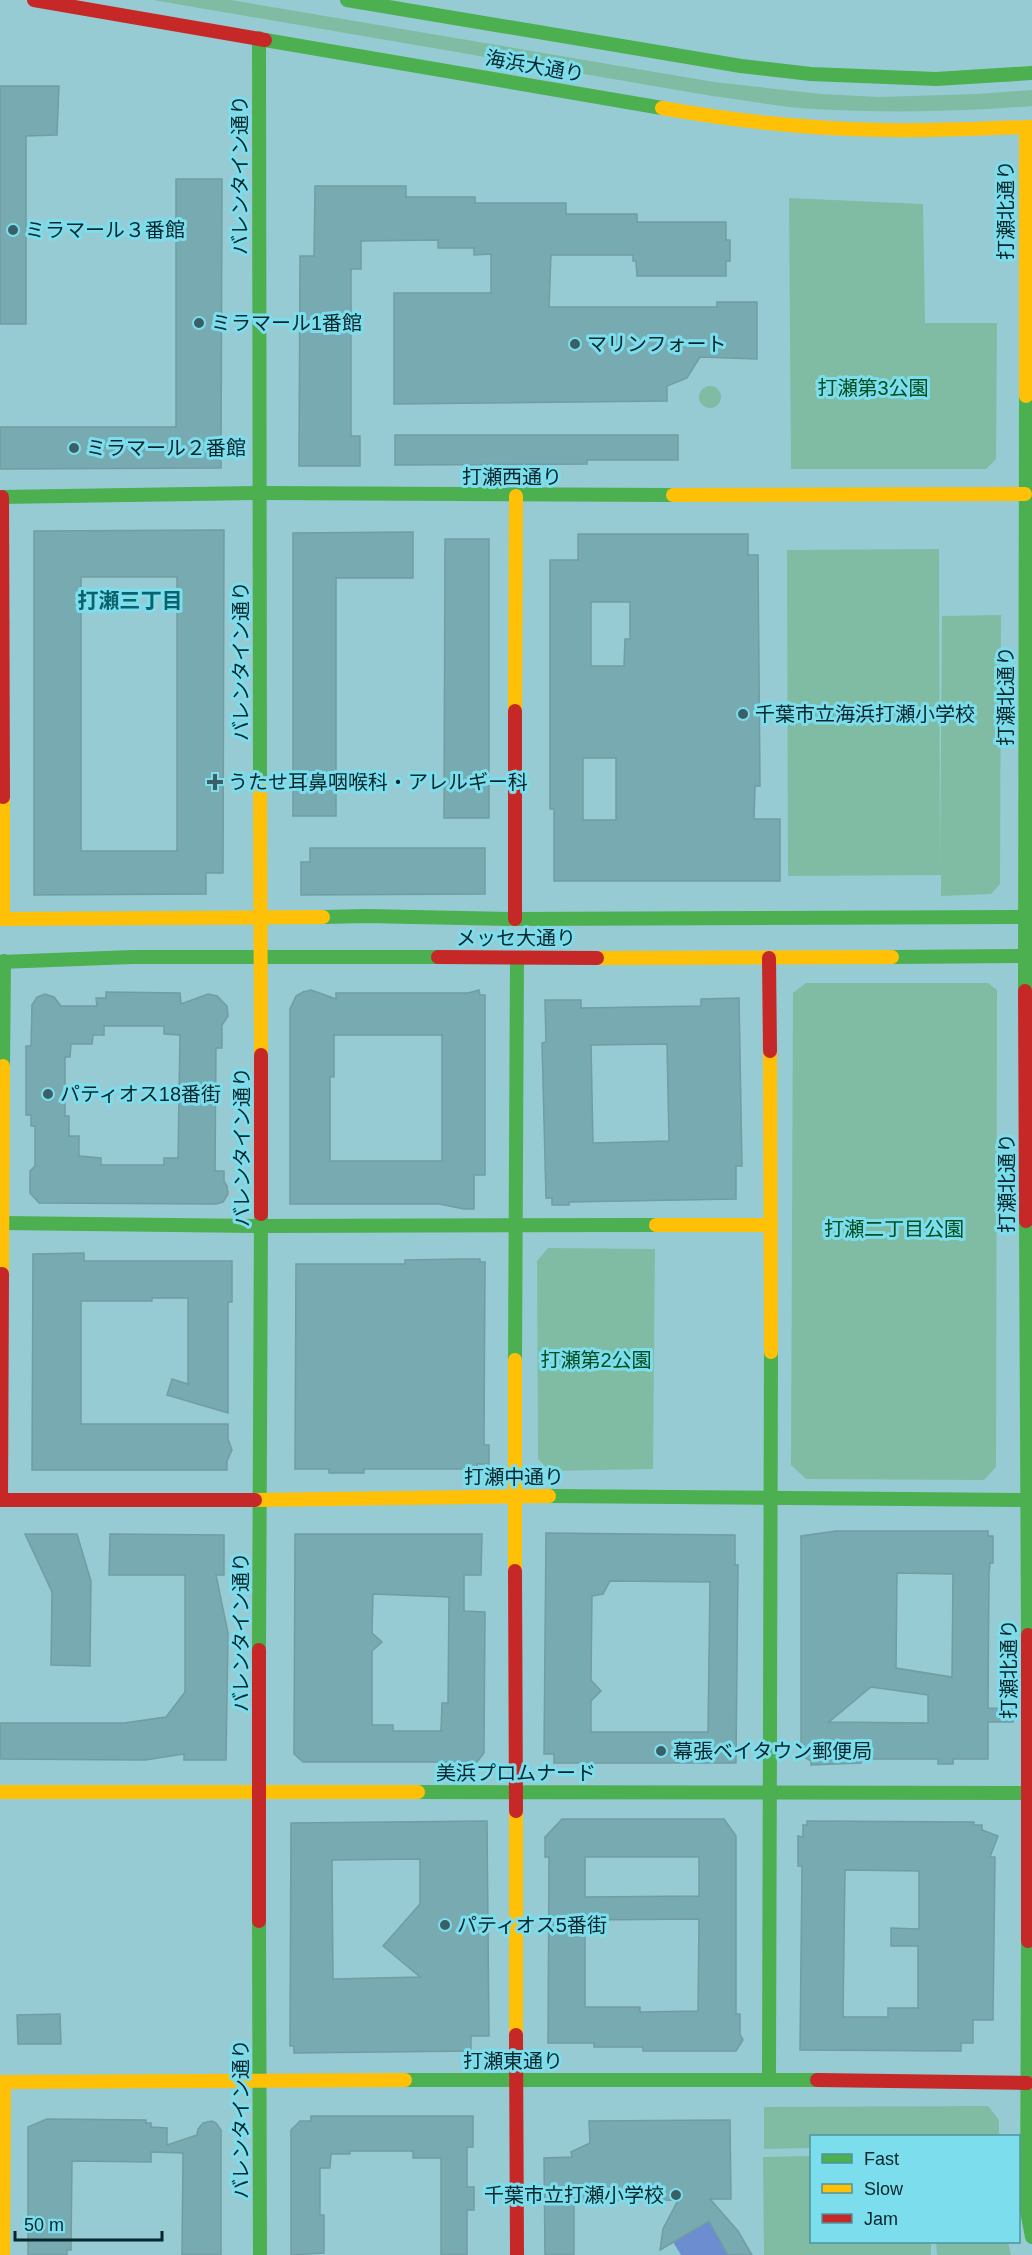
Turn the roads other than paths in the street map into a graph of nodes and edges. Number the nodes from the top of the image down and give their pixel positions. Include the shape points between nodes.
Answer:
1 (34, 0) edge
2 (347, 0) edge
3 (259, 38) junction
4 (1032, 73) edge
5 (1029, 128) edge
6 (260, 493) junction
7 (1024, 494) junction
8 (516, 496) junction
9 (1, 497) edge
10 (1029, 917) edge
11 (2, 919) edge
12 (261, 919) junction
13 (515, 919) junction
14 (1029, 956) edge
15 (261, 957) junction
16 (517, 958) junction
17 (769, 958) junction
18 (2, 961) edge
19 (2, 1223) junction
20 (516, 1224) junction
21 (771, 1225) junction
22 (261, 1226) junction
23 (516, 1496) junction
24 (771, 1498) junction
25 (0, 1500) edge
26 (261, 1500) junction
27 (1027, 1500) junction
28 (0, 1792) edge
29 (259, 1792) junction
30 (515, 1792) junction
31 (1030, 1794) edge
32 (770, 1795) junction
33 (769, 2079) junction
34 (260, 2080) junction
35 (518, 2080) junction
36 (2, 2082) edge
37 (1027, 2083) junction
38 (1032, 2237) edge
39 (3, 2255) edge
40 (260, 2255) edge
41 (517, 2255) edge

1 - 3 street, 海浜大通り
2 - 4 street, 海浜大通り via 812,74 936,79
3 - 5 street, 海浜大通り via 707,117 886,130
3 - 6 street, バレンタイン通り
5 - 7 street, 打瀬北通り
6 - 8 street, 打瀬西通り
6 - 9 street, 打瀬西通り
6 - 12 street, バレンタイン通り
7 - 8 street, 打瀬西通り
7 - 10 street, 打瀬北通り
8 - 13 street
9 - 11 street
10 - 13 street, メッセ大通り
10 - 14 street, 打瀬北通り
11 - 12 street, メッセ大通り
12 - 13 street, メッセ大通り
12 - 15 street, バレンタイン通り
14 - 17 street, メッセ大通り
14 - 27 street, 打瀬北通り
15 - 16 street, メッセ大通り
15 - 18 street, メッセ大通り
15 - 22 street, バレンタイン通り
16 - 17 street, メッセ大通り
16 - 20 street
17 - 21 street
18 - 19 street
19 - 22 street
19 - 25 street
20 - 21 street
20 - 22 street
20 - 23 street
21 - 24 street
22 - 26 street, バレンタイン通り
23 - 24 street, 打瀬中通り
23 - 26 street, 打瀬中通り
23 - 30 street
24 - 27 street, 打瀬中通り
24 - 32 street
25 - 26 street, 打瀬中通り
26 - 29 street, バレンタイン通り
27 - 31 street, 打瀬北通り
28 - 29 street, 美浜プロムナード
29 - 30 street, 美浜プロムナード
29 - 34 street, バレンタイン通り
30 - 32 street, 美浜プロムナード
30 - 35 street
31 - 32 street, 美浜プロムナード
31 - 37 street, 打瀬北通り
32 - 33 street
33 - 35 street, 打瀬東通り
33 - 37 street, 打瀬東通り
34 - 35 street, 打瀬東通り
34 - 36 street, 打瀬東通り
34 - 40 street, バレンタイン通り
35 - 41 street
36 - 39 street
37 - 38 street, 打瀬北通り via 1027,2211

